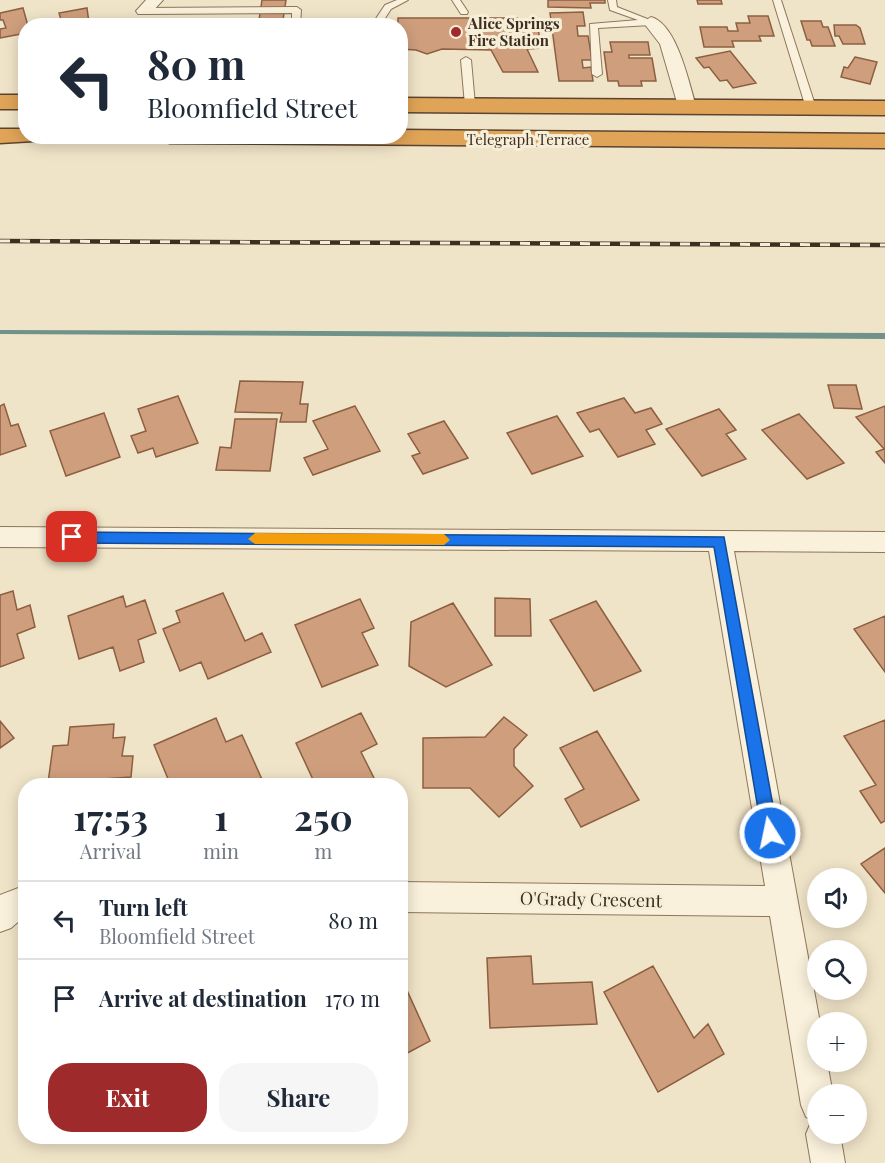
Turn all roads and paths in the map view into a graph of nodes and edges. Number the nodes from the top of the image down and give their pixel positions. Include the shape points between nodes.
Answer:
1 (405, 0) edge
2 (456, 0) edge
3 (612, 0) edge
4 (777, 0) edge
5 (149, 6) edge
6 (464, 12) dead end
7 (296, 18) edge
8 (380, 18) edge
9 (651, 22) junction
10 (466, 60) dead end
11 (597, 74) dead end
12 (0, 102) edge
13 (18, 102) edge
14 (408, 105) edge
15 (437, 105) junction
16 (470, 105) junction
17 (687, 106) junction
18 (811, 108) junction
19 (885, 108) edge
20 (0, 136) edge
21 (18, 136) edge
22 (408, 138) edge
23 (436, 138) junction
24 (885, 141) edge
25 (0, 537) edge
26 (720, 541) junction
27 (885, 542) edge
28 (408, 897) edge
29 (782, 900) junction
30 (18, 903) edge
31 (0, 917) edge
32 (814, 1084) edge
33 (825, 1144) edge
34 (828, 1163) edge

1 - 8 lane via 388,7
2 - 6 lane
3 - 9 lane via 614,8
4 - 18 lane
5 - 7 lane via 193,14 297,10
9 - 11 lane via 593,26
9 - 17 street via 668,43
10 - 16 lane
12 - 13 highway
14 - 15 highway, Telegraph Terrace
15 - 16 highway, Telegraph Terrace
15 - 23 highway
16 - 17 highway, Telegraph Terrace
17 - 18 highway, Telegraph Terrace
18 - 19 highway, Telegraph Terrace
20 - 21 highway
22 - 23 highway, Telegraph Terrace
23 - 24 highway, Telegraph Terrace
25 - 26 street
26 - 27 street
26 - 29 street
28 - 29 street, O'Grady Crescent
29 - 32 street
30 - 31 street
33 - 34 street

